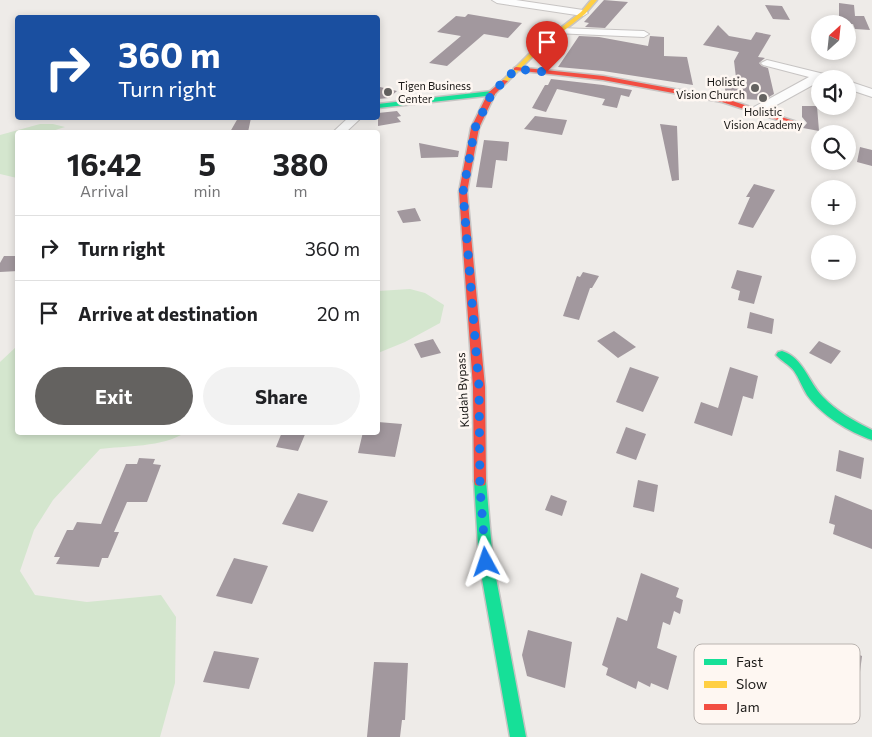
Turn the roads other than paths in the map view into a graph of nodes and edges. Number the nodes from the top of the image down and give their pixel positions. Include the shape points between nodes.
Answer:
1 (498, 0) edge
2 (594, 0) edge
3 (582, 12) junction
4 (558, 31) junction
5 (644, 34) dead end
6 (767, 63) dead end
7 (516, 69) junction
8 (811, 74) edge
9 (811, 84) edge
10 (856, 88) edge
11 (492, 93) junction
12 (872, 93) edge
13 (380, 106) edge
14 (758, 110) junction
15 (353, 120) edge
16 (796, 123) dead end
17 (341, 130) edge
18 (782, 355) dead end
19 (872, 436) edge
20 (518, 737) edge

1 - 3 street
2 - 3 street, Kudah Bypass
3 - 4 street, Kudah Bypass
4 - 5 street
4 - 7 street, Kudah Bypass
6 - 8 street
7 - 11 street, Kudah Bypass
7 - 14 street via 603,78 723,100
9 - 14 street
10 - 12 street
11 - 13 street
11 - 20 street, Kudah Bypass via 475,128 463,192 479,387 480,488 486,562
14 - 16 street
15 - 17 street
18 - 19 street via 793,359 816,398

